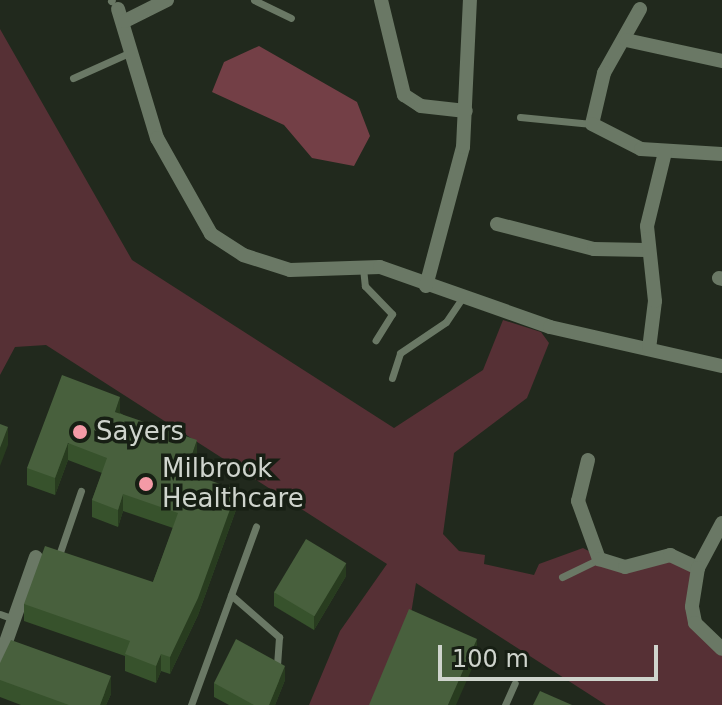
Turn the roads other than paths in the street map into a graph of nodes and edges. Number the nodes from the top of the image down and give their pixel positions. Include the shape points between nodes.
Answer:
1 (167, 0) edge
2 (254, 0) edge
3 (381, 0) edge
4 (470, 0) edge
5 (114, 6) edge
6 (640, 9) dead end
7 (291, 18) dead end
8 (626, 40) junction
9 (134, 50) junction
10 (722, 61) edge
11 (73, 78) dead end
12 (466, 111) junction
13 (520, 117) dead end
14 (592, 124) junction
15 (665, 152) junction
16 (722, 154) edge
17 (497, 224) dead end
18 (646, 250) junction
19 (363, 266) junction
20 (426, 286) junction
21 (463, 297) junction
22 (376, 340) dead end
23 (649, 349) junction
24 (722, 366) edge
25 (392, 378) dead end
26 (588, 460) dead end
27 (81, 491) dead end
28 (722, 523) edge
29 (256, 526) dead end
30 (36, 557) joint
31 (58, 558) junction
32 (599, 559) junction
33 (73, 564) edge
34 (698, 568) junction
35 (562, 577) dead end
36 (231, 595) junction
37 (7, 616) edge
38 (722, 649) edge
39 (0, 659) edge
40 (277, 666) edge
41 (515, 683) dead end
42 (191, 705) edge
43 (505, 705) edge

1 - 5 street
2 - 7 lane
3 - 12 street via 404,95 421,106
4 - 12 street
5 - 9 street
6 - 8 street
8 - 10 street
8 - 14 street via 604,73
9 - 11 lane
9 - 19 street via 157,138 211,234 243,255 290,270
12 - 20 street via 456,183
13 - 14 lane
14 - 15 street via 616,141
15 - 16 street
15 - 18 street
17 - 18 street via 594,249
18 - 23 street via 655,301
19 - 20 street
19 - 22 lane via 365,286 392,314
20 - 21 street
21 - 23 street
21 - 25 lane via 446,322 400,353
23 - 24 street
26 - 32 street via 578,501
27 - 31 lane
28 - 34 street
29 - 36 lane
30 - 31 lane
30 - 37 street
31 - 33 lane
32 - 34 street via 625,567 670,555
32 - 35 lane
34 - 38 street via 695,623
36 - 40 lane via 279,637
36 - 42 lane
37 - 39 street
41 - 43 lane

